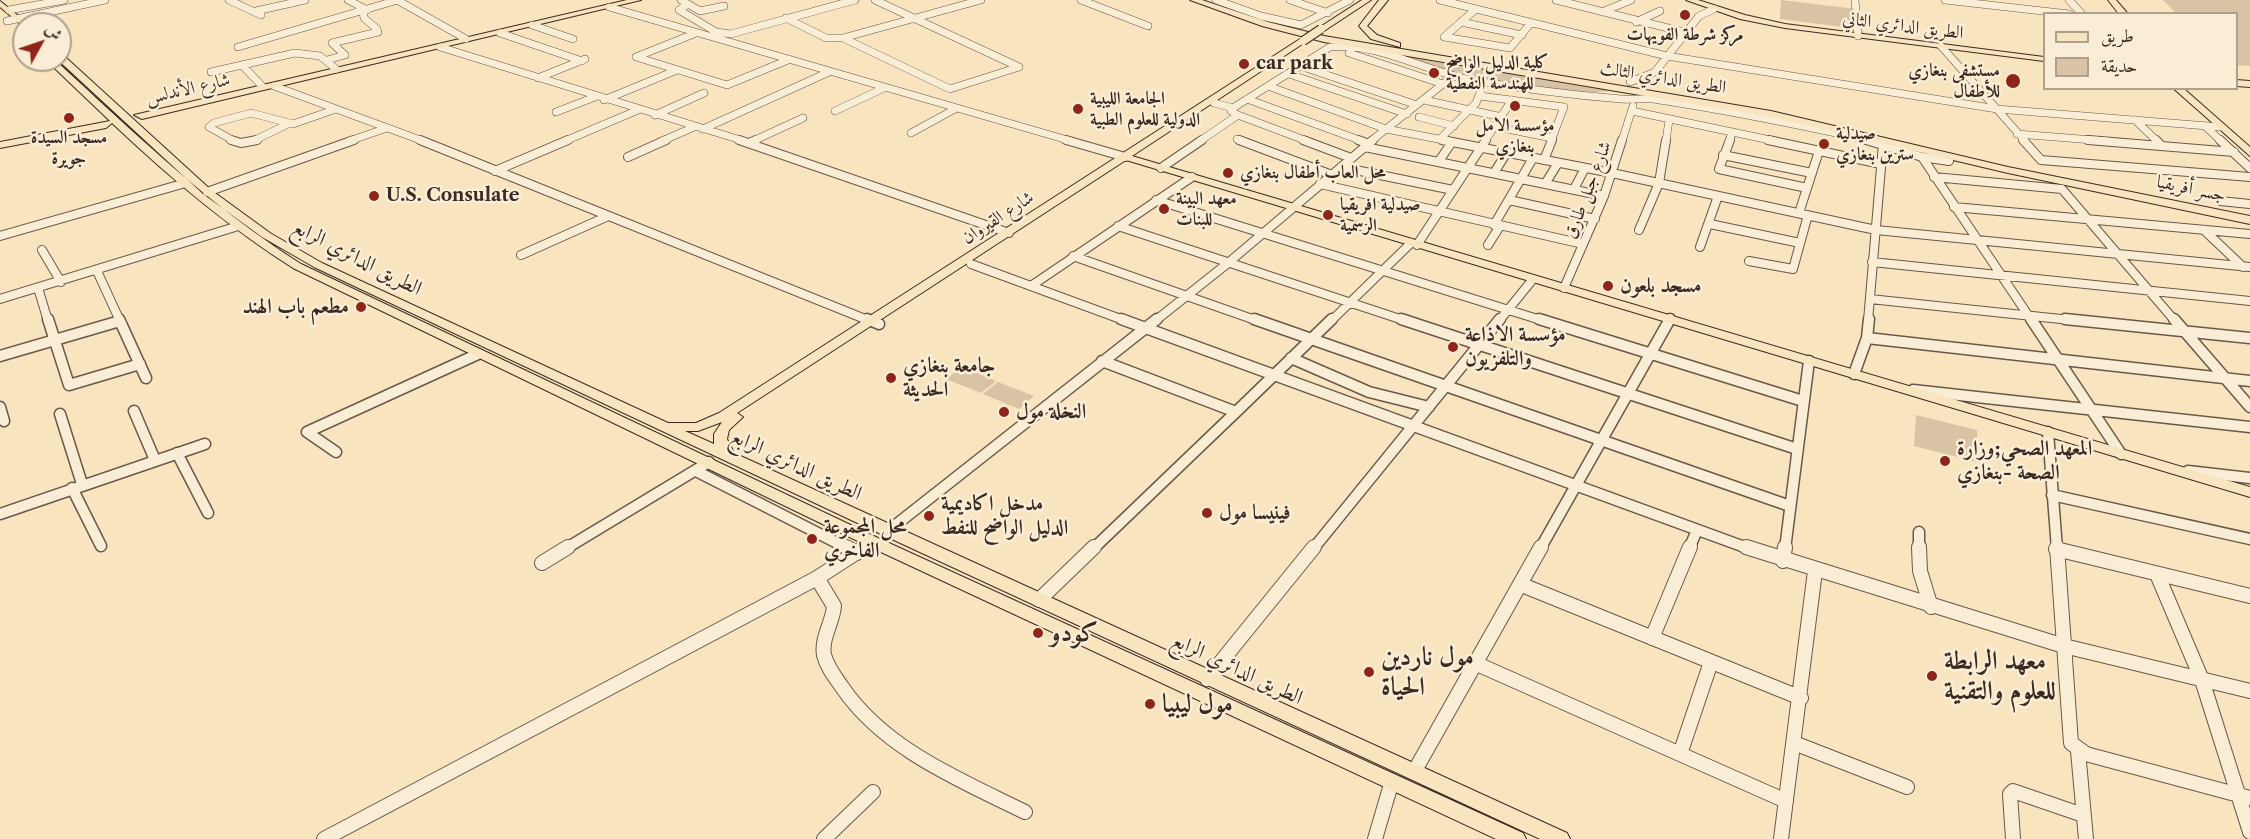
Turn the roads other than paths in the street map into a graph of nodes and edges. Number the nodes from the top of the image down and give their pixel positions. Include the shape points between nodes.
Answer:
1 (64, 0) edge
2 (105, 0) edge
3 (229, 0) edge
4 (305, 0) edge
5 (348, 0) edge
6 (398, 0) edge
7 (637, 0) edge
8 (680, 0) edge
9 (855, 0) edge
10 (875, 0) edge
11 (981, 0) edge
12 (1081, 0) edge
13 (1194, 0) edge
14 (1206, 0) edge
15 (1216, 0) edge
16 (1290, 0) edge
17 (1350, 0) edge
18 (1367, 0) edge
19 (1384, 0) edge
20 (1440, 0) edge
21 (1556, 0) edge
22 (1631, 0) edge
23 (1689, 0) edge
24 (1855, 0) edge
25 (1945, 0) edge
26 (1951, 0) edge
27 (2069, 0) edge
28 (2112, 0) edge
29 (2117, 0) edge
30 (247, 2) dead end
31 (671, 2) dead end
32 (0, 3) edge
33 (1717, 3) edge
34 (1995, 3) edge
35 (238, 4) junction
36 (688, 4) junction
37 (724, 6) dead end
38 (110, 7) dead end
39 (609, 7) junction
40 (1476, 9) junction
41 (9, 10) junction
42 (365, 11) junction
43 (1660, 11) dead end
44 (56, 12) edge
45 (59, 12) edge
46 (1601, 12) junction
47 (2056, 12) edge
48 (2080, 12) edge
49 (2122, 12) edge
50 (2127, 12) edge
51 (12, 13) edge
52 (1328, 13) junction
53 (567, 16) junction
54 (786, 18) junction
55 (914, 18) junction
56 (1636, 21) junction
57 (1461, 22) junction
58 (1531, 23) junction
59 (532, 25) junction
60 (1148, 26) dead end
61 (1684, 32) junction
62 (500, 33) junction
63 (696, 33) junction
64 (1522, 34) junction
65 (1858, 36) junction
66 (843, 38) junction
67 (466, 39) junction
68 (573, 39) dead end
69 (1305, 41) junction
70 (1941, 46) junction
71 (238, 47) dead end
72 (440, 47) junction
73 (1330, 47) junction
74 (1401, 53) junction
75 (1428, 54) junction
76 (1667, 56) junction
77 (2043, 59) edge
78 (327, 60) junction
79 (788, 60) junction
80 (242, 64) junction
81 (1300, 66) junction
82 (72, 68) edge
83 (336, 69) junction
84 (677, 70) junction
85 (63, 72) edge
86 (212, 72) dead end
87 (829, 72) junction
88 (319, 74) junction
89 (1289, 74) junction
90 (1453, 76) junction
91 (538, 78) junction
92 (1483, 81) junction
93 (1630, 82) dead end
94 (1443, 84) junction
95 (262, 86) junction
96 (274, 86) junction
97 (1268, 86) junction
98 (1530, 87) junction
99 (884, 88) junction
100 (2185, 90) edge
101 (2185, 90) edge
102 (1567, 92) junction
103 (1624, 92) dead end
104 (704, 93) dead end
105 (1578, 93) junction
106 (1480, 96) junction
107 (595, 97) junction
108 (1247, 99) junction
109 (1634, 99) junction
110 (604, 100) junction
111 (1512, 100) junction
112 (1525, 102) junction
113 (1214, 103) junction
114 (1420, 103) junction
115 (100, 105) junction
116 (1564, 107) junction
117 (163, 109) junction
118 (174, 109) junction
119 (336, 109) junction
120 (955, 109) junction
121 (1997, 109) junction
122 (118, 110) junction
123 (638, 110) junction
124 (835, 111) dead end
125 (1235, 111) junction
126 (1470, 111) junction
127 (1632, 111) junction
128 (556, 112) dead end
129 (1407, 114) junction
130 (655, 115) junction
131 (1419, 117) dead end
132 (1502, 117) junction
133 (803, 118) dead end
134 (1668, 120) junction
135 (2135, 120) junction
136 (288, 124) junction
137 (1454, 126) junction
138 (1497, 126) junction
139 (2205, 126) junction
140 (694, 127) junction
141 (2220, 127) junction
142 (387, 128) junction
143 (124, 129) junction
144 (703, 129) junction
145 (1386, 129) junction
146 (84, 130) junction
147 (143, 131) junction
148 (63, 132) junction
149 (911, 133) dead end
150 (1732, 133) junction
151 (2017, 134) junction
152 (1552, 138) junction
153 (1237, 139) dead end
154 (1440, 139) junction
155 (1452, 142) junction
156 (749, 143) junction
157 (1883, 144) junction
158 (1367, 145) junction
159 (2250, 145) edge
160 (2162, 146) junction
161 (0, 147) edge
162 (1482, 147) junction
163 (1819, 151) junction
164 (1506, 152) junction
165 (2234, 152) junction
166 (2250, 153) edge
167 (1723, 155) junction
168 (628, 157) dead end
169 (1922, 157) junction
170 (1128, 158) junction
171 (1351, 158) junction
172 (1533, 158) junction
173 (1544, 160) junction
174 (1439, 161) junction
175 (1949, 161) dead end
176 (1558, 162) junction
177 (1881, 164) junction
178 (1341, 167) junction
179 (1161, 168) junction
180 (1467, 168) junction
181 (1585, 168) junction
182 (2250, 168) edge
183 (2008, 170) junction
184 (495, 171) junction
185 (1494, 173) junction
186 (1612, 173) junction
187 (1812, 173) junction
188 (1332, 175) junction
189 (2056, 175) junction
190 (1192, 177) junction
191 (1934, 177) junction
192 (2250, 177) edge
193 (1521, 178) junction
194 (1659, 183) junction
195 (182, 184) junction
196 (1320, 184) junction
197 (1545, 184) junction
198 (1807, 188) junction
199 (1574, 189) junction
200 (1453, 190) junction
201 (207, 192) junction
202 (2126, 192) junction
203 (1604, 196) junction
204 (1718, 196) junction
205 (1156, 200) junction
206 (1509, 200) junction
207 (2220, 201) dead end
208 (2250, 204) edge
209 (1954, 207) junction
210 (1293, 208) junction
211 (2250, 211) edge
212 (1437, 213) junction
213 (1804, 214) junction
214 (606, 217) junction
215 (2250, 218) edge
216 (1595, 219) junction
217 (2088, 219) junction
218 (1710, 224) junction
219 (2250, 225) edge
220 (1118, 226) junction
221 (1497, 226) junction
222 (235, 227) junction
223 (1640, 230) dead end
224 (1876, 230) junction
225 (2205, 230) junction
226 (1009, 233) junction
227 (1263, 233) junction
228 (2250, 234) edge
229 (0, 236) edge
230 (1977, 241) junction
231 (1800, 243) junction
232 (1414, 244) junction
233 (1584, 244) junction
234 (1488, 245) dead end
235 (1700, 247) dead end
236 (42, 249) dead end
237 (288, 254) junction
238 (2118, 254) junction
239 (521, 255) dead end
240 (1073, 256) junction
241 (1749, 261) dead end
242 (1228, 262) junction
243 (1872, 262) junction
244 (971, 264) junction
245 (2246, 267) edge
246 (97, 271) junction
247 (1384, 271) junction
248 (2000, 275) junction
249 (1533, 279) junction
250 (61, 282) junction
251 (1030, 286) junction
252 (38, 288) junction
253 (1564, 288) junction
254 (2151, 292) junction
255 (1185, 295) junction
256 (0, 299) edge
257 (1870, 299) junction
258 (2250, 301) edge
259 (1349, 303) junction
260 (1508, 310) junction
261 (2027, 316) junction
262 (1670, 319) junction
263 (120, 321) junction
264 (875, 322) junction
265 (1144, 328) junction
266 (2184, 331) junction
267 (1867, 338) junction
268 (2250, 338) edge
269 (1311, 339) junction
270 (54, 341) junction
271 (1479, 345) junction
272 (1649, 353) junction
273 (478, 354) junction
274 (0, 356) edge
275 (1291, 358) junction
276 (2058, 360) junction
277 (1102, 361) junction
278 (1809, 361) junction
279 (140, 364) junction
280 (1854, 374) junction
281 (1273, 376) junction
282 (146, 378) dead end
283 (2225, 378) junction
284 (2250, 381) edge
285 (1446, 386) junction
286 (1906, 390) junction
287 (1627, 394) junction
288 (1803, 401) junction
289 (0, 407) edge
290 (1429, 407) junction
291 (2250, 407) edge
292 (2092, 409) junction
293 (134, 411) dead end
294 (1236, 412) junction
295 (60, 414) dead end
296 (4, 421) dead end
297 (724, 421) junction
298 (660, 425) junction
299 (1412, 427) junction
300 (2250, 427) edge
301 (2048, 432) junction
302 (1602, 439) junction
303 (205, 444) dead end
304 (1797, 449) junction
305 (336, 452) dead end
306 (177, 453) junction
307 (2121, 454) junction
308 (729, 456) junction
309 (154, 460) junction
310 (709, 462) junction
311 (2170, 469) junction
312 (696, 471) junction
313 (2250, 478) edge
314 (77, 486) junction
315 (1577, 487) junction
316 (2250, 492) edge
317 (2052, 495) junction
318 (1790, 506) junction
319 (208, 513) dead end
320 (0, 514) edge
321 (1697, 530) junction
322 (888, 531) junction
323 (1918, 532) dead end
324 (2250, 539) edge
325 (873, 542) junction
326 (101, 546) dead end
327 (2056, 549) junction
328 (856, 553) junction
329 (1783, 561) junction
330 (542, 563) dead end
331 (1815, 571) junction
332 (2157, 574) junction
333 (818, 578) junction
334 (1522, 585) junction
335 (2250, 596) edge
336 (1039, 600) junction
337 (1931, 607) junction
338 (1652, 638) junction
339 (2064, 646) junction
340 (1712, 662) junction
341 (1477, 664) junction
342 (1207, 679) junction
343 (2202, 680) junction
344 (2250, 691) edge
345 (1801, 698) junction
346 (1794, 743) junction
347 (2078, 751) junction
348 (1680, 754) junction
349 (1414, 772) junction
350 (1392, 781) junction
351 (1907, 787) dead end
352 (873, 792) dead end
353 (2244, 796) edge
354 (1786, 801) junction
355 (1025, 812) dead end
356 (1483, 814) junction
357 (2083, 815) junction
358 (2250, 832) edge
359 (324, 839) edge
360 (824, 839) edge
361 (1375, 839) edge
362 (1516, 839) edge
363 (1560, 839) edge
364 (1781, 839) edge
365 (2013, 839) edge
366 (2085, 839) edge

1 - 41 street
2 - 44 street
3 - 35 street
4 - 35 street via 259,13
5 - 42 street
6 - 42 street
6 - 67 street
7 - 39 main road, شارع الأندلس
8 - 31 street
8 - 36 street
9 - 54 street
10 - 55 street
11 - 55 street
12 - 60 street
13 - 74 highway, الطريق الدائري الثالث via 1291,31
14 - 75 highway, الطريق الدائري الثالث via 1305,31
15 - 52 street via 1294,25 1306,24
16 - 52 street
17 - 52 street
18 - 69 main road, شارع القيروان, bridge
19 - 75 highway via 1364,22 1365,30 1382,40
20 - 40 street
21 - 46 street
22 - 46 street
23 - 33 main road, الطريق الدائري الثاني
24 - 65 street
25 - 26 street
26 - 34 street
27 - 48 street
28 - 49 highway
29 - 50 highway
30 - 35 street
32 - 41 main road
33 - 61 street
33 - 65 main road, الطريق الدائري الثاني via 1773,24
34 - 47 street
36 - 37 street via 700,11
36 - 54 street via 679,10 716,32 731,34
38 - 45 street via 98,3
39 - 53 main road, شارع الأندلس
39 - 63 street
40 - 57 street
40 - 58 street
41 - 51 main road
42 - 71 street
42 - 78 street via 364,18 378,30 332,43 345,55
43 - 56 street
46 - 56 street
53 - 59 main road, شارع الأندلس
53 - 67 main road, شارع الأندلس
54 - 66 street via 826,38
55 - 66 street
55 - 66 street via 1019,67 950,89
56 - 61 street
57 - 64 street
57 - 64 street via 1444,37 1510,48
58 - 64 street
58 - 76 street
59 - 62 main road, شارع الأندلس
59 - 68 street
61 - 76 street
62 - 72 main road, شارع الأندلس
62 - 91 street via 585,59
63 - 79 street
63 - 84 street via 635,57
65 - 70 main road, الطريق الدائري الثاني
67 - 83 main road, شارع الأندلس
69 - 113 main road, شارع القيروان
69 - 170 main road, شارع القيروان
70 - 77 main road, الطريق الدائري الثاني
70 - 121 street
72 - 88 main road, شارع الأندلس
72 - 91 street
73 - 81 street
73 - 90 street via 1376,52
73 - 94 street
74 - 98 highway via 1502,74
74 - 183 highway, الطريق الدائري الثالث via 1782,116
75 - 189 highway, الطريق الدائري الثالث via 1794,114
76 - 93 street via 1655,72
76 - 121 street
78 - 80 street via 292,53
78 - 83 street
79 - 84 street via 728,85
79 - 87 street
80 - 86 street
80 - 95 street
81 - 89 street
81 - 114 street
82 - 122 main road, الطريق الدائري الرابع
83 - 88 main road, شارع الأندلس
84 - 110 street
85 - 115 main road, الطريق الدائري الرابع
87 - 99 street
87 - 144 street
88 - 95 main road, شارع الأندلس
88 - 96 main road, شارع الأندلس
89 - 97 street
89 - 129 street
90 - 92 street
90 - 94 street
91 - 107 street
92 - 98 street
92 - 106 street
94 - 114 street
95 - 117 main road, شارع الأندلس
96 - 118 main road, شارع الأندلس
96 - 119 street
97 - 108 street
97 - 145 street
98 - 102 street
98 - 112 street
99 - 120 street
99 - 124 street
100 - 141 highway
101 - 159 highway
102 - 105 street
102 - 116 street
103 - 105 street
104 - 130 street
105 - 109 street
106 - 111 street
106 - 126 street
107 - 110 street
107 - 128 street
108 - 125 street
108 - 158 street
109 - 127 street, شارع جبل طارق
109 - 157 street via 1758,116
110 - 123 street
111 - 112 street
111 - 132 street
112 - 116 street
113 - 125 street
113 - 170 main road, شارع القيروان
114 - 126 street
114 - 129 street
115 - 143 main road, الطريق الدائري الرابع
115 - 148 main road via 96,120
116 - 152 street
117 - 118 main road, شارع الأندلس via 139,115
117 - 122 main road
118 - 147 main road via 147,120
119 - 136 street
119 - 142 street
120 - 149 street
120 - 170 street
121 - 135 street
121 - 151 street
122 - 147 main road, الطريق الدائري الرابع
123 - 130 street
123 - 184 street
125 - 171 street
125 - 179 street
126 - 132 street
126 - 137 street
127 - 134 street
127 - 186 street, شارع جبل طارق
129 - 145 street
130 - 140 street
131 - 137 street
132 - 138 street
133 - 156 street
134 - 150 street
134 - 194 street
135 - 139 street
135 - 160 street
136 - 136 street via 251,113 209,127 242,143
137 - 154 street
138 - 152 street
138 - 162 street
139 - 141 street
139 - 165 street
140 - 144 street
140 - 168 street
141 - 166 highway
142 - 184 street
142 - 201 street
143 - 146 main road
143 - 195 main road, الطريق الدائري الرابع
144 - 156 street
145 - 154 street
145 - 158 street
146 - 148 main road via 108,123
146 - 161 main road
147 - 201 main road, الطريق الدائري الرابع
148 - 161 main road
150 - 163 street
150 - 167 street
151 - 160 street
151 - 192 street via 2041,160
152 - 173 street
153 - 188 street
154 - 155 street
155 - 162 street
155 - 174 street
156 - 226 street
157 - 169 street
157 - 177 street
158 - 171 street
158 - 174 street
160 - 165 street
162 - 164 street
162 - 180 street
163 - 177 street
163 - 187 street
164 - 172 street
164 - 185 street
165 - 182 street
167 - 187 street
167 - 198 street via 1717,166 1723,171
169 - 175 street
169 - 191 street
170 - 179 main road
170 - 226 main road, شارع القيروان
170 - 244 main road, شارع القيروان
171 - 178 street
172 - 173 street
172 - 193 street
173 - 176 street
174 - 180 street
176 - 181 street
176 - 197 street
177 - 224 street
178 - 188 street
178 - 200 street
179 - 190 main road
180 - 185 street
180 - 200 street
181 - 186 street
181 - 199 street
183 - 202 highway, الطريق الدائري الثالث
183 - 219 highway
184 - 214 street
185 - 193 street
186 - 194 street
186 - 203 street, شارع جبل طارق
187 - 198 street
188 - 196 street
189 - 202 highway, الطريق الدائري الثالث
189 - 211 highway
190 - 205 street
190 - 210 main road
191 - 209 street
191 - 217 street via 2062,189
193 - 197 street
193 - 206 street
194 - 204 street
194 - 223 street
195 - 222 main road, الطريق الدائري الرابع
195 - 229 street
196 - 210 street
196 - 212 street
197 - 199 street
198 - 213 street
199 - 203 street
200 - 212 street
201 - 237 main road, الطريق الدائري الرابع
202 - 215 highway, جسر أفريقيا
203 - 216 street, شارع جبل طارق
204 - 213 street
204 - 218 street
205 - 220 street
205 - 227 street
206 - 216 street
206 - 221 street
207 - 208 street
209 - 217 street
209 - 230 street
210 - 227 street
210 - 232 main road
212 - 221 street
212 - 232 street
213 - 224 street
213 - 231 street
214 - 239 street
214 - 264 street
216 - 233 street, شارع جبل طارق
217 - 225 street
217 - 238 street
218 - 231 street
218 - 235 street
220 - 240 street
220 - 242 street
221 - 233 street
221 - 234 street
222 - 237 main road, الطريق الدائري الرابع
222 - 246 street
224 - 230 street
224 - 243 street
225 - 228 street
225 - 245 street
226 - 264 main road, شارع القيروان
227 - 242 street
227 - 247 street
230 - 238 street
230 - 248 street
231 - 241 street via 1793,269
232 - 247 street
232 - 249 main road
233 - 253 street, شارع جبل طارق
236 - 250 street
237 - 273 main road, الطريق الدائري الرابع
237 - 298 main road, الطريق الدائري الرابع
238 - 245 street
238 - 254 street
240 - 251 street
240 - 255 street
242 - 255 street
242 - 259 street
243 - 248 street
243 - 257 street
244 - 251 street
244 - 264 main road, شارع القيروان
246 - 250 street
246 - 263 street
247 - 259 street
247 - 260 street
248 - 254 street
248 - 261 street
249 - 253 main road
249 - 260 street
250 - 252 street
251 - 265 street
252 - 256 street
252 - 270 street
253 - 262 main road
254 - 258 street
254 - 266 street
255 - 265 street
255 - 269 street
257 - 261 street
257 - 267 street
259 - 269 street
259 - 271 street
260 - 271 street
260 - 272 street
261 - 266 street
261 - 276 street
262 - 272 street
262 - 278 main road
263 - 270 street
263 - 279 street
264 - 297 main road, شارع القيروان
265 - 277 street
265 - 281 street
266 - 268 street
266 - 283 street
267 - 276 street
267 - 280 street
269 - 275 street
269 - 285 street
270 - 274 street
270 - 279 street via 69,385
271 - 285 street
271 - 287 street
272 - 287 street
272 - 288 street
273 - 305 street via 307,432
273 - 310 main road, الطريق الدائري الرابع
275 - 281 street
275 - 290 street via 1369,392
276 - 283 street
276 - 292 street
277 - 294 street
277 - 322 street
278 - 280 main road
278 - 288 street
279 - 282 street
280 - 286 main road
281 - 294 street
281 - 299 street
283 - 284 street
283 - 291 street
285 - 290 street
285 - 302 street
286 - 292 street
286 - 301 main road
287 - 302 street
287 - 304 street
288 - 304 street
289 - 296 street
290 - 299 street
292 - 300 street
292 - 307 street
293 - 309 street
294 - 336 street
295 - 314 street
297 - 298 main road, شارع القيروان via 693,428
297 - 308 main road via 719,440
298 - 308 main road, الطريق الدائري الرابع
299 - 315 street
299 - 342 street
301 - 307 main road
301 - 317 street
302 - 315 street
302 - 318 street
303 - 306 street
304 - 318 street
306 - 309 street
306 - 319 street
307 - 311 main road
308 - 322 main road, الطريق الدائري الرابع
309 - 314 street
310 - 312 street
310 - 325 main road, الطريق الدائري الرابع
311 - 313 street
311 - 316 main road
312 - 328 street
312 - 330 street
314 - 320 street
314 - 326 street
315 - 321 street
315 - 334 street
317 - 324 street
317 - 327 street
318 - 329 street
321 - 329 street
321 - 338 street
322 - 336 main road, الطريق الدائري الرابع
323 - 337 street via 1920,571
325 - 328 street
325 - 350 main road, الطريق الدائري الرابع
327 - 332 street
327 - 339 street
328 - 333 street
329 - 331 street
331 - 337 street
331 - 345 street
332 - 335 street
332 - 343 street
333 - 355 street via 834,606 824,651 829,668 853,706 917,754
333 - 359 street
334 - 338 street
334 - 341 street
336 - 342 main road, الطريق الدائري الرابع
337 - 339 street
338 - 340 street
339 - 343 street
339 - 347 street via 2071,743
340 - 345 street
340 - 348 street
341 - 348 street
341 - 349 street
342 - 349 main road, الطريق الدائري الرابع
343 - 344 street
343 - 353 street
345 - 346 street
346 - 351 street
346 - 354 street
347 - 353 street
347 - 357 street
348 - 354 street
349 - 356 main road, الطريق الدائري الرابع
350 - 356 main road, الطريق الدائري الرابع
350 - 361 street
352 - 360 street
353 - 358 street
354 - 364 street
356 - 362 main road, الطريق الدائري الرابع
356 - 363 main road, الطريق الدائري الرابع
357 - 365 street via 2013,791
357 - 366 street

